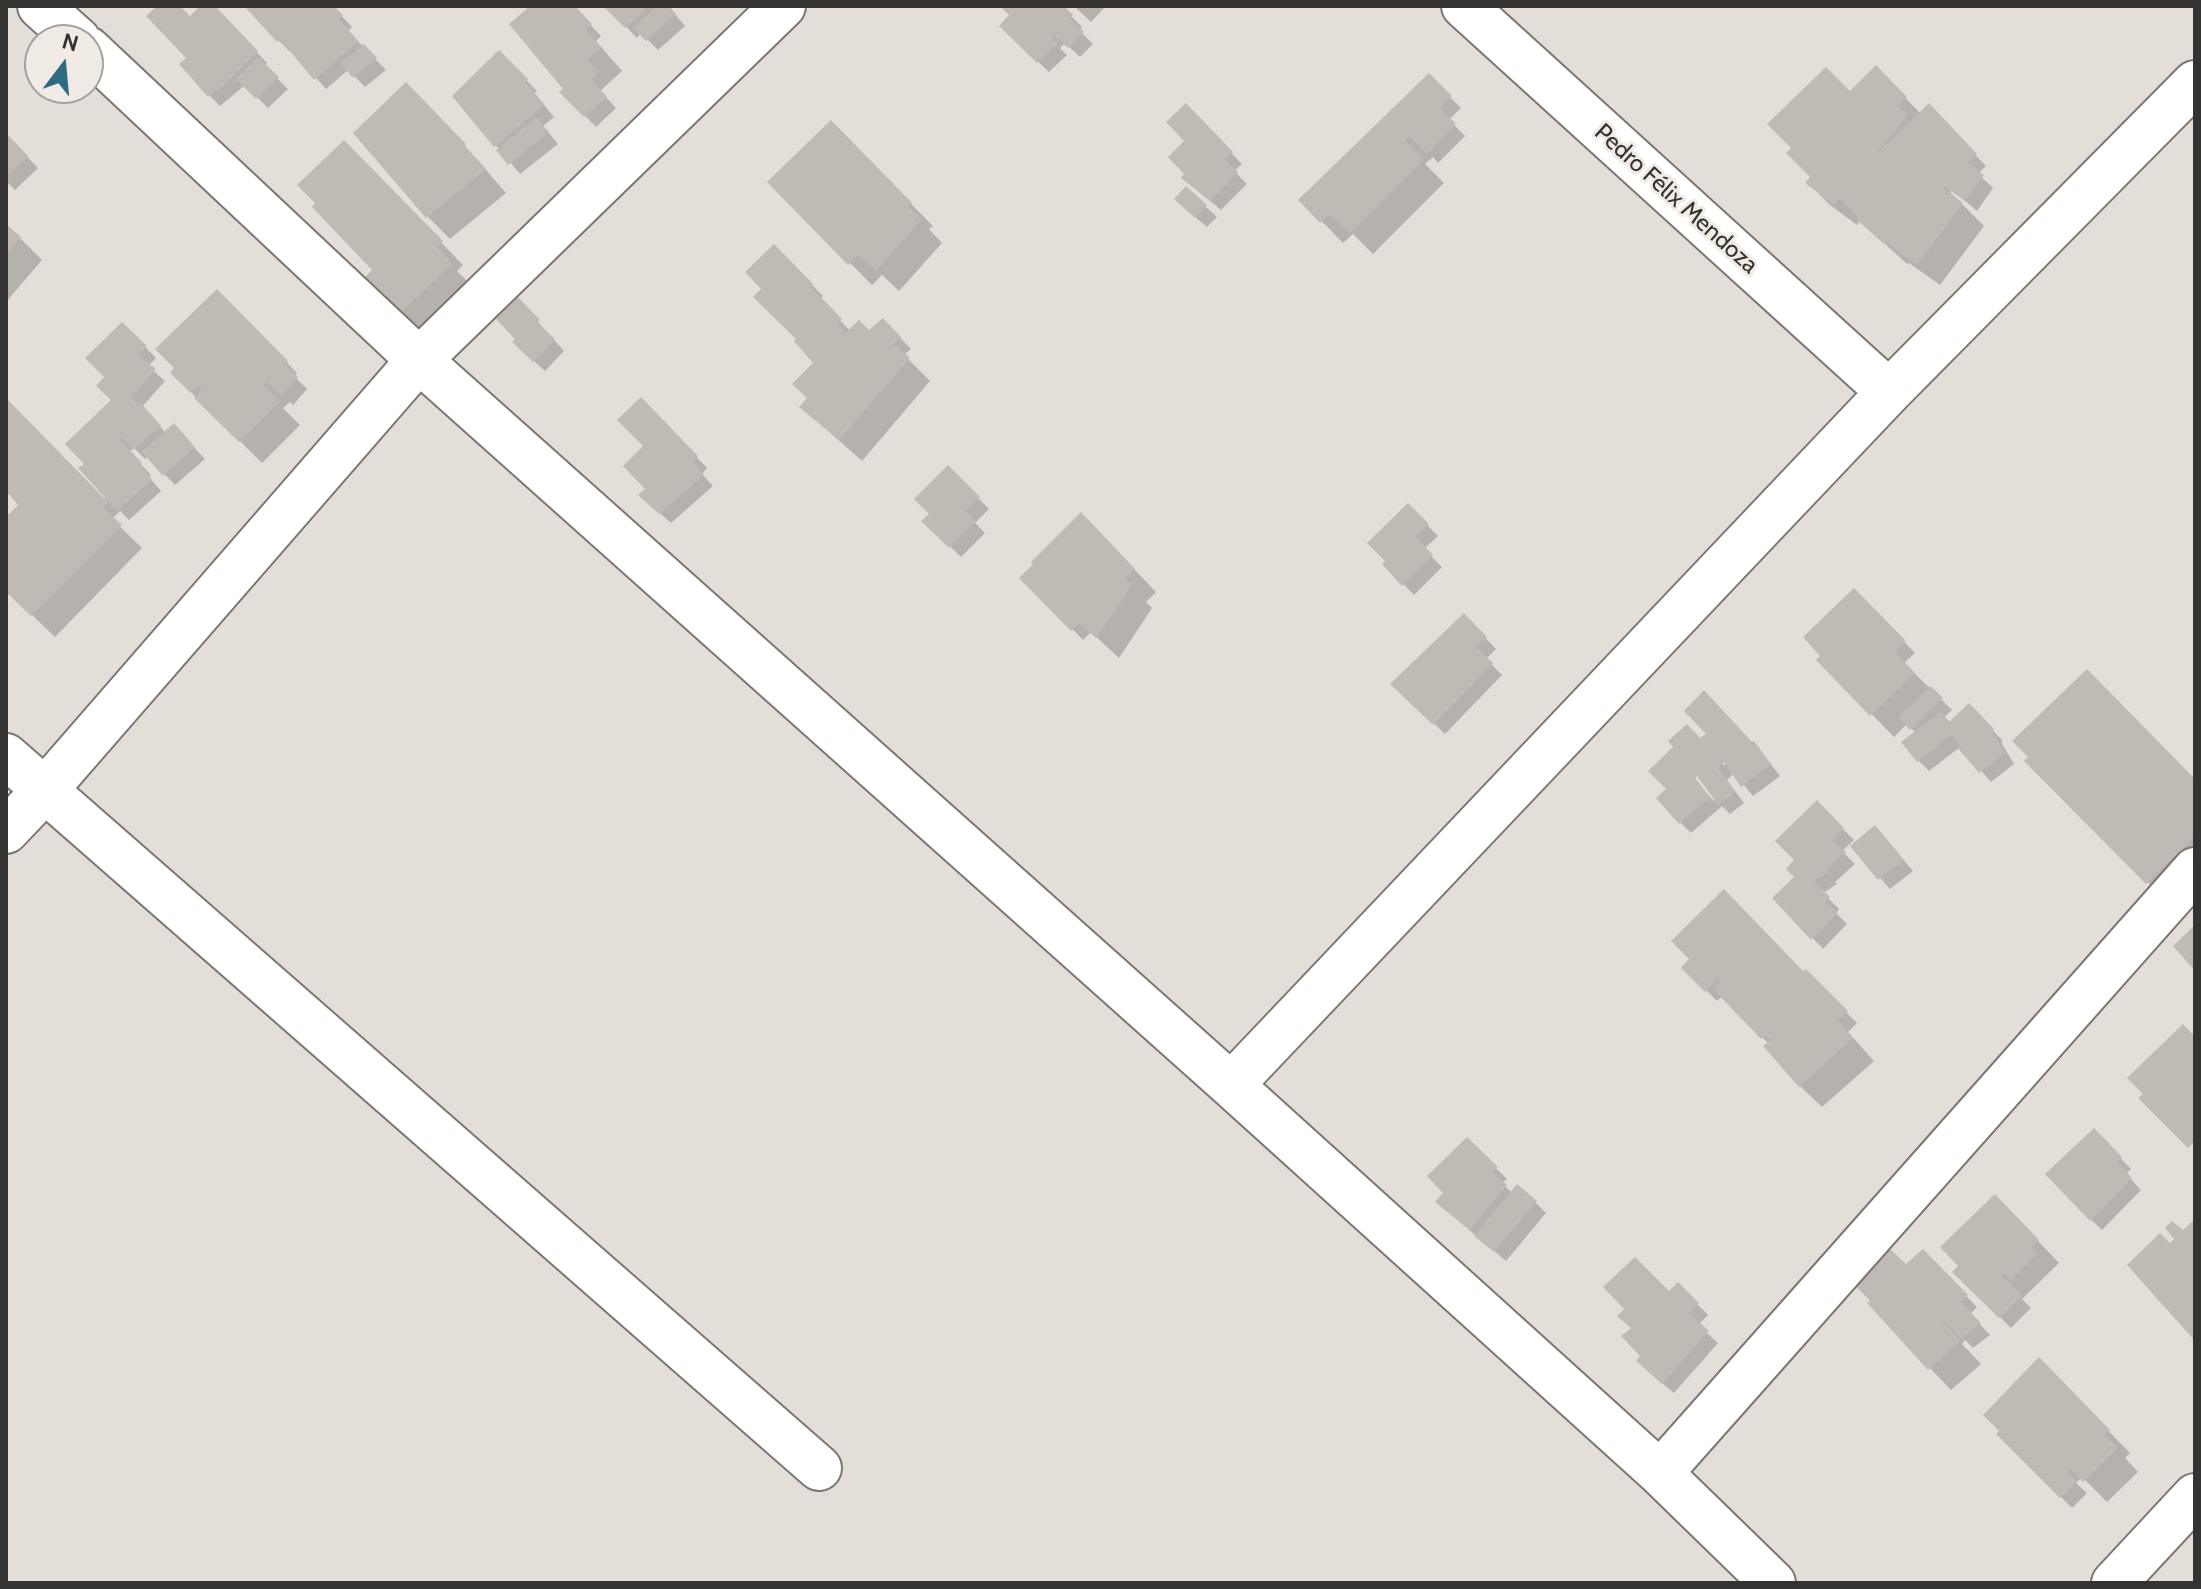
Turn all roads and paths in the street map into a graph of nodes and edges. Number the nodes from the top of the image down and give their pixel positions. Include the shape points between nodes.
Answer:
1 (783, 6) edge
2 (1464, 6) edge
3 (104, 64) edge
4 (2195, 83) edge
5 (419, 360) junction
6 (1889, 392) junction
7 (6, 756) edge
8 (45, 790) junction
9 (6, 831) edge
10 (2195, 870) edge
11 (1231, 1085) junction
12 (819, 1468) dead end
13 (1660, 1473) junction
14 (2195, 1496) edge
15 (1773, 1583) edge
16 (2114, 1583) edge

1 - 5 street
2 - 6 street, Pedro Félix Mendoza
3 - 5 street
4 - 6 street
5 - 8 street
5 - 11 street
6 - 11 street
7 - 8 street
8 - 9 street
8 - 12 street
10 - 13 street
11 - 13 street
13 - 15 street
14 - 16 street

